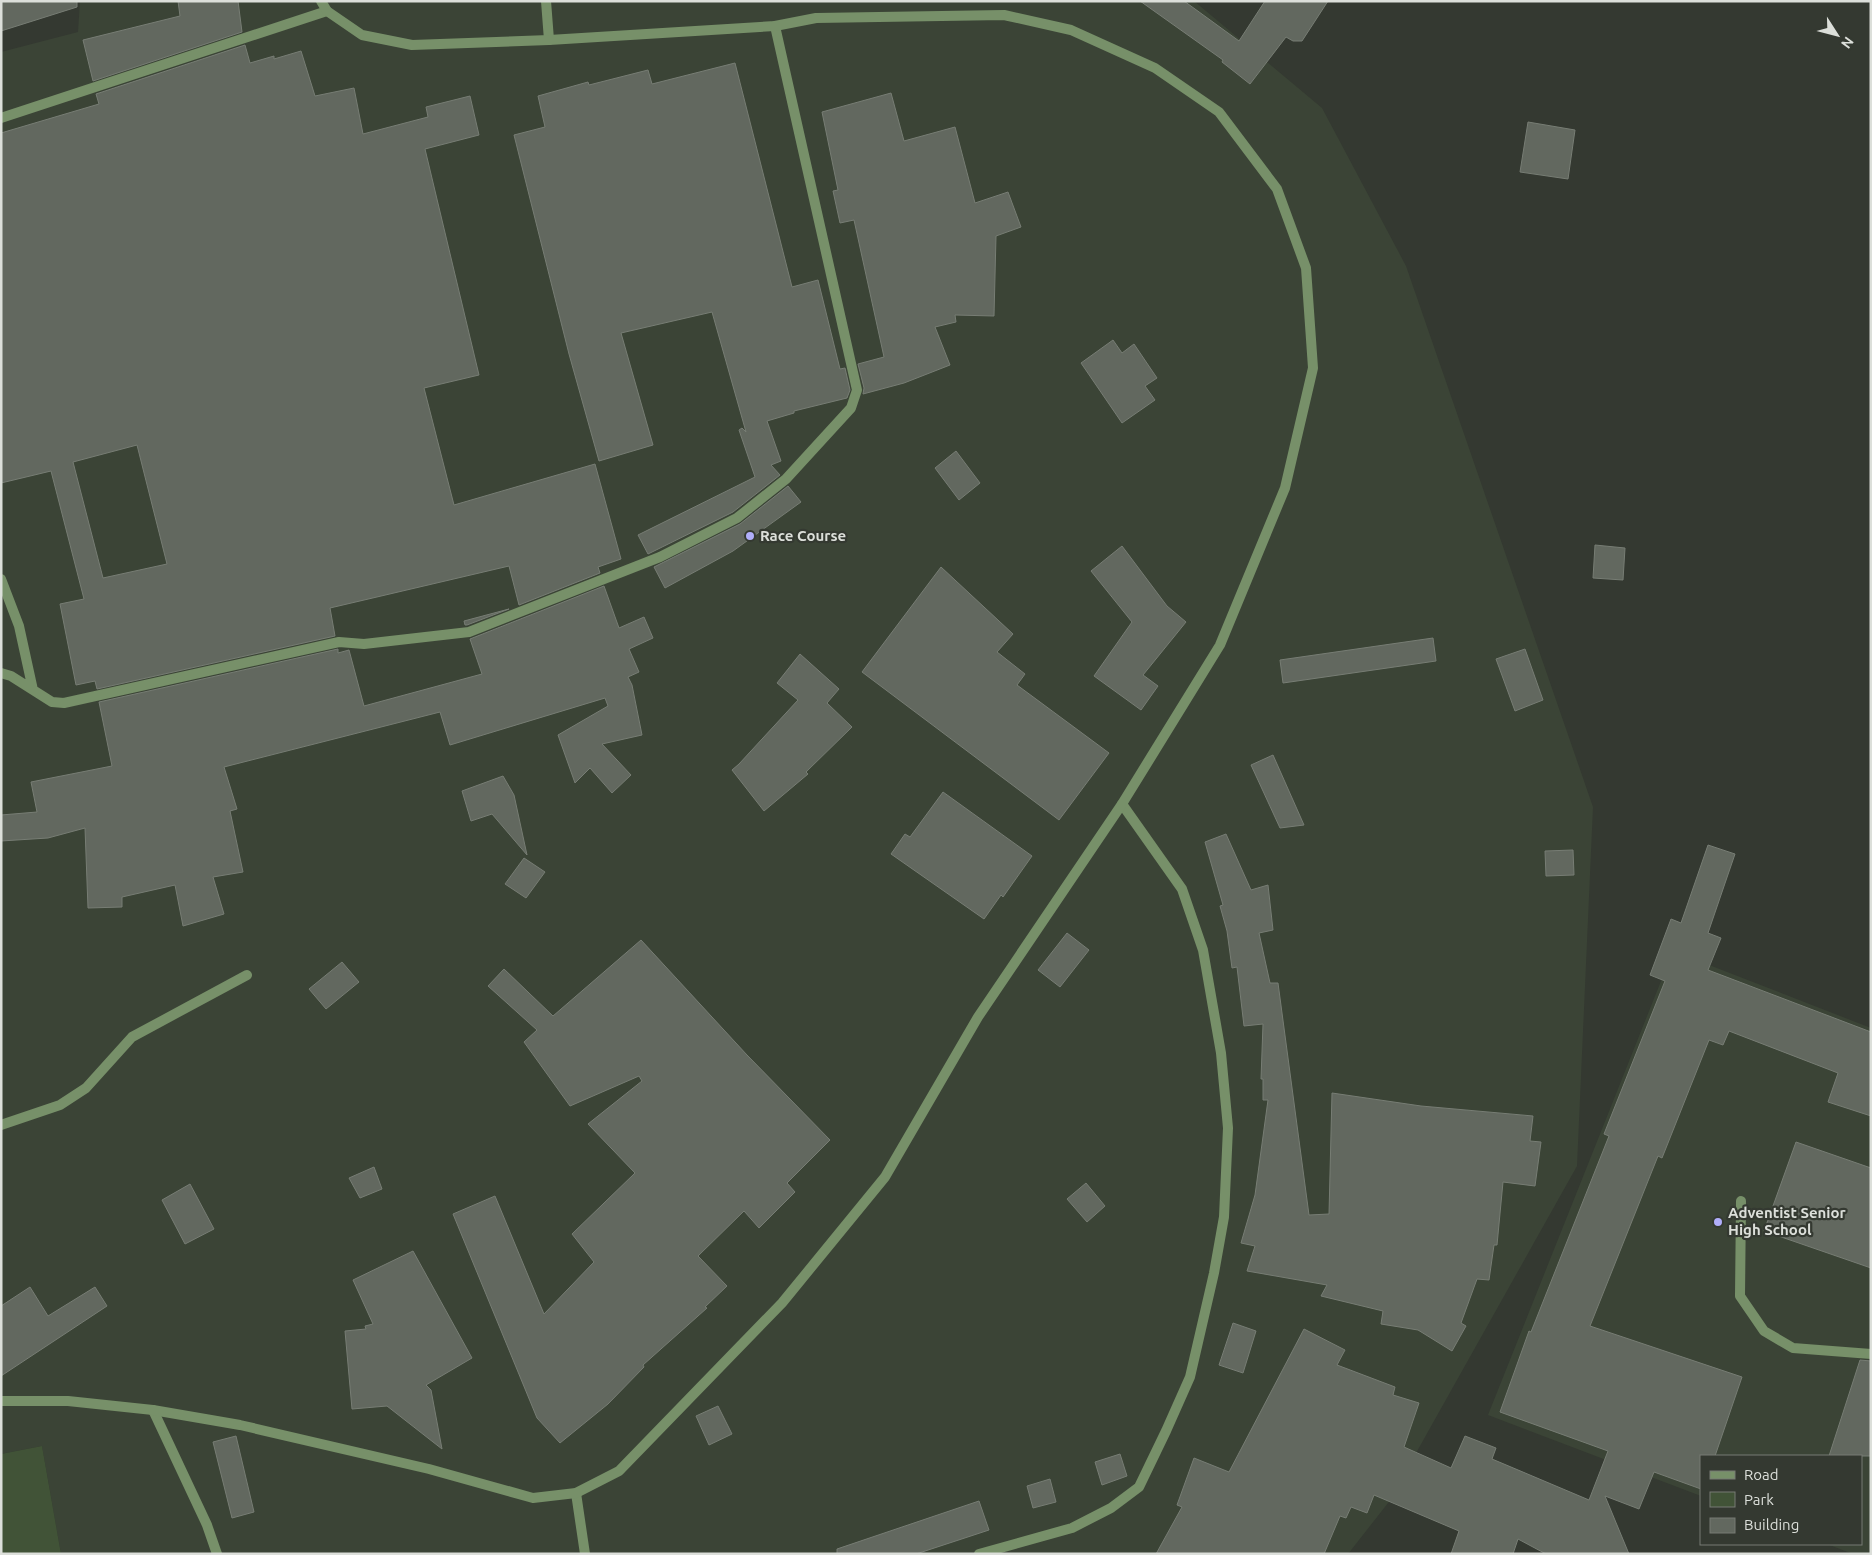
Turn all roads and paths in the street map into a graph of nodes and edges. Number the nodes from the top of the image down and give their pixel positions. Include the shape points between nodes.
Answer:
1 (321, 1) edge
2 (546, 1) edge
3 (327, 11) junction
4 (775, 26) junction
5 (549, 40) junction
6 (1, 118) edge
7 (1, 579) edge
8 (1, 673) edge
9 (33, 690) junction
10 (1122, 804) junction
11 (247, 975) dead end
12 (1, 1125) edge
13 (1742, 1201) dead end
14 (1871, 1354) edge
15 (1, 1401) edge
16 (153, 1410) junction
17 (576, 1493) junction
18 (216, 1554) edge
19 (585, 1554) edge
20 (979, 1554) edge

1 - 3 street
2 - 5 street
3 - 5 street via 362,35 412,45
3 - 6 street
4 - 5 street
4 - 9 street via 857,390 851,408 786,479 737,518 660,557 469,632 364,644 339,642 64,703 52,702
4 - 10 street via 816,18 1004,15 1071,30 1155,68 1219,112 1277,189 1306,268 1313,368 1285,488 1220,645
7 - 9 street via 19,626
8 - 9 street
10 - 17 street via 978,1017 885,1177 782,1303 619,1471
10 - 20 street via 1182,889 1203,950 1221,1053 1228,1128 1224,1217 1214,1273 1190,1377 1138,1487 1111,1508 1072,1528
11 - 12 street via 132,1037 86,1088 60,1105
13 - 14 street via 1740,1296 1764,1331 1793,1348
15 - 16 street via 68,1401
16 - 17 street via 240,1425 429,1469 533,1498
16 - 18 street via 207,1525
17 - 19 street

